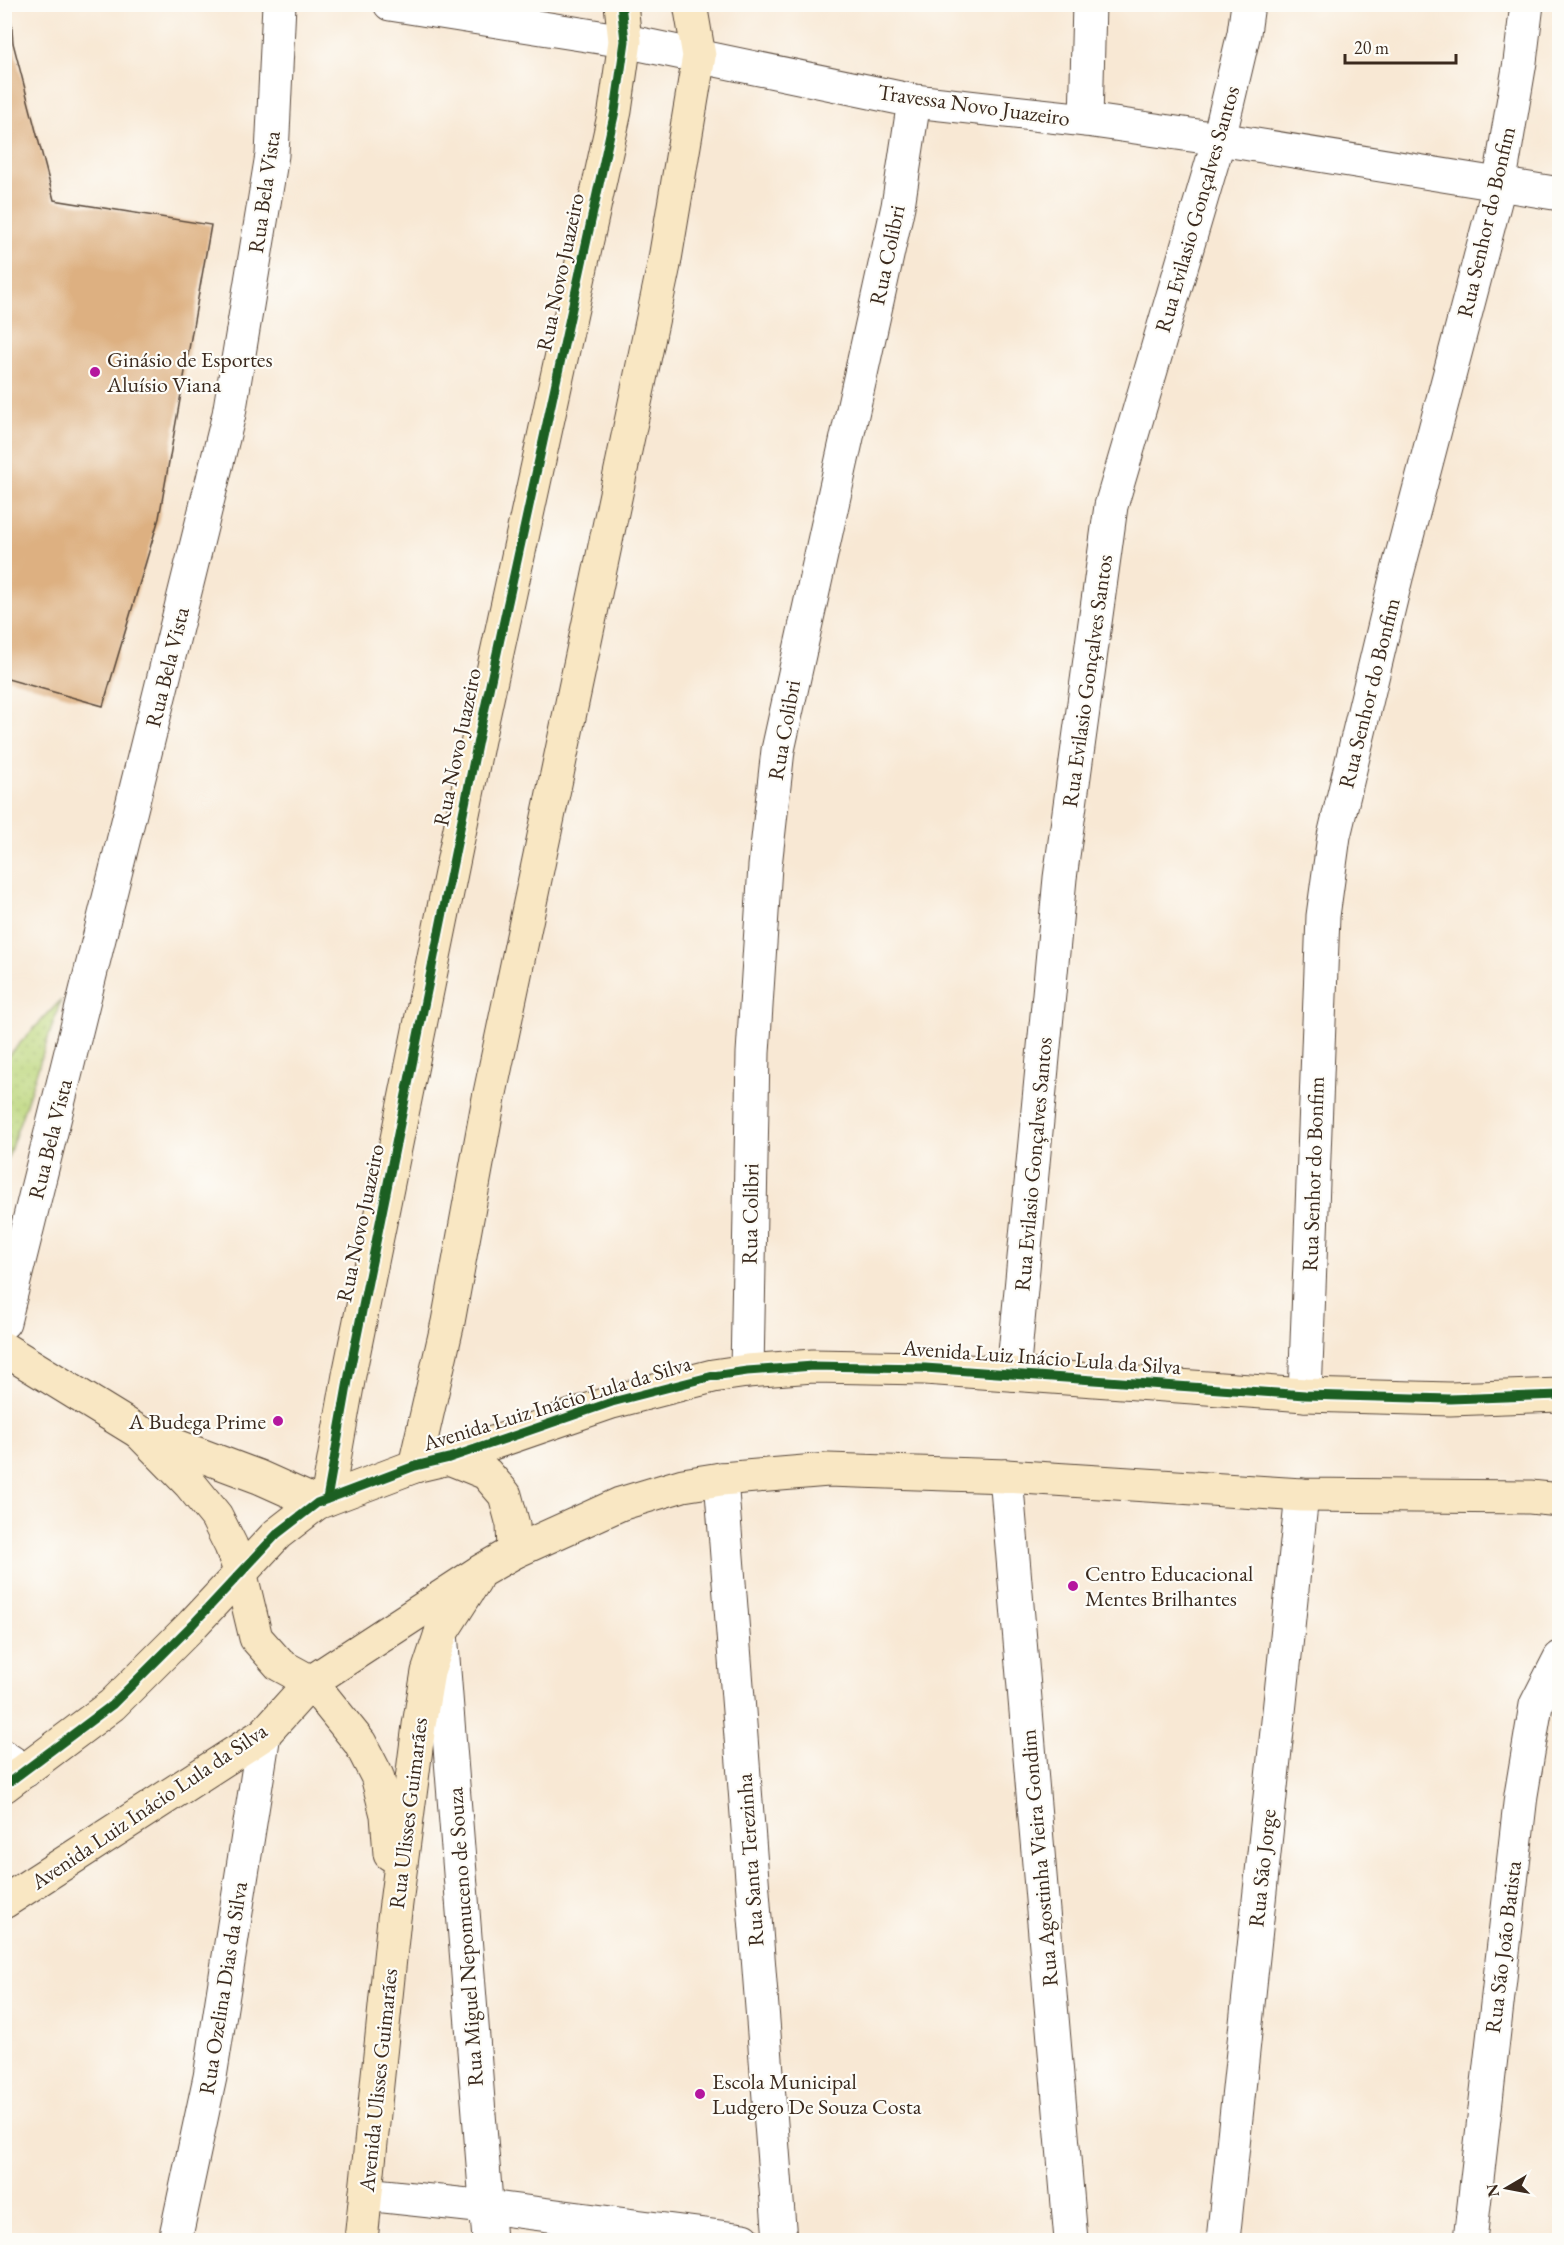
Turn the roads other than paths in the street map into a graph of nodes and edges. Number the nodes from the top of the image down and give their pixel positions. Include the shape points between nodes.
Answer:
1 (279, 4) edge
2 (390, 4) edge
3 (621, 4) edge
4 (690, 4) edge
5 (1089, 4) edge
6 (1248, 4) edge
7 (1527, 4) edge
8 (624, 41) junction
9 (699, 56) junction
10 (914, 101) junction
11 (1086, 120) junction
12 (1219, 139) junction
13 (1498, 186) junction
14 (1560, 194) edge
15 (4, 1322) edge
16 (4, 1349) edge
17 (747, 1371) junction
18 (1013, 1374) junction
19 (1305, 1395) junction
20 (1560, 1395) edge
21 (139, 1432) junction
22 (449, 1458) junction
23 (415, 1466) junction
24 (1006, 1476) junction
25 (721, 1479) junction
26 (1302, 1495) junction
27 (1560, 1500) edge
28 (322, 1501) junction
29 (513, 1552) junction
30 (240, 1571) junction
31 (481, 1571) junction
32 (441, 1633) junction
33 (1560, 1658) edge
34 (311, 1682) junction
35 (264, 1734) junction
36 (11, 1772) edge
37 (4, 1902) edge
38 (394, 1919) junction
39 (366, 2194) junction
40 (486, 2207) junction
41 (175, 2241) edge
42 (361, 2241) edge
43 (489, 2241) edge
44 (744, 2241) edge
45 (780, 2241) edge
46 (1071, 2241) edge
47 (1223, 2241) edge
48 (1470, 2241) edge

1 - 15 street, Rua Bela Vista via 272,155 230,414
2 - 8 street, Travessa Novo Juazeiro
3 - 8 street, Rua Novo Juazeiro
4 - 9 street
5 - 11 street
6 - 12 street, Rua Evilasio Gonçalves Santos
7 - 13 street, Rua Senhor do Bonfim
8 - 9 street, Travessa Novo Juazeiro
8 - 28 street, Rua Novo Juazeiro via 615,111 478,740
9 - 10 street, Travessa Novo Juazeiro
9 - 23 street via 664,266 489,1098 448,1322
10 - 11 street, Travessa Novo Juazeiro
10 - 17 street, Rua Colibri via 898,206 778,750 765,866 753,1053
11 - 12 street, Travessa Novo Juazeiro
12 - 13 street, Travessa Novo Juazeiro
12 - 18 street, Rua Evilasio Gonçalves Santos via 1111,506 1060,878
13 - 14 street, Travessa Novo Juazeiro
13 - 19 street, Rua Senhor do Bonfim via 1396,578 1334,836 1323,916
16 - 21 street
17 - 18 street, Avenida Luiz Inácio Lula da Silva via 813,1366
17 - 22 street, Avenida Luiz Inácio Lula da Silva via 612,1402
18 - 19 street, Avenida Luiz Inácio Lula da Silva
19 - 20 street, Avenida Luiz Inácio Lula da Silva via 1450,1399
21 - 28 street
21 - 30 street via 216,1516
22 - 23 street, Avenida Luiz Inácio Lula da Silva
22 - 29 street via 486,1473 505,1496 513,1525
23 - 28 street, Avenida Luiz Inácio Lula da Silva
24 - 25 street, Avenida Luiz Inácio Lula da Silva via 828,1470
24 - 26 street, Avenida Luiz Inácio Lula da Silva
24 - 46 street, Rua Agostinha Vieira Gondim
25 - 29 street, Avenida Luiz Inácio Lula da Silva via 683,1485 620,1504
25 - 45 street, Rua Santa Terezinha
26 - 27 street, Avenida Luiz Inácio Lula da Silva
26 - 47 street, Rua São Jorge
28 - 30 street, Avenida Luiz Inácio Lula da Silva via 277,1534
29 - 31 street, Avenida Luiz Inácio Lula da Silva
30 - 34 street via 256,1638 280,1665
30 - 36 street, Avenida Luiz Inácio Lula da Silva via 112,1705
31 - 32 street, Rua Ulisses Guimarães
31 - 34 street, Avenida Luiz Inácio Lula da Silva
32 - 38 street, Rua Ulisses Guimarães via 428,1672 419,1725
32 - 40 street, Rua Miguel Nepomuceno de Souza
33 - 48 street, Rua São João Batista via 1536,1705 1521,1795
34 - 35 street, Avenida Luiz Inácio Lula da Silva
34 - 38 street, Rua Ulisses Guimarães via 360,1743 377,1776 387,1815
35 - 37 street, Avenida Luiz Inácio Lula da Silva
35 - 41 street, Rua Ozelina Dias da Silva via 210,2077
38 - 39 street, Avenida Ulisses Guimarães
39 - 40 street
39 - 42 street, Avenida Ulisses Guimarães
40 - 43 street, Rua Miguel Nepomuceno de Souza
40 - 44 street

